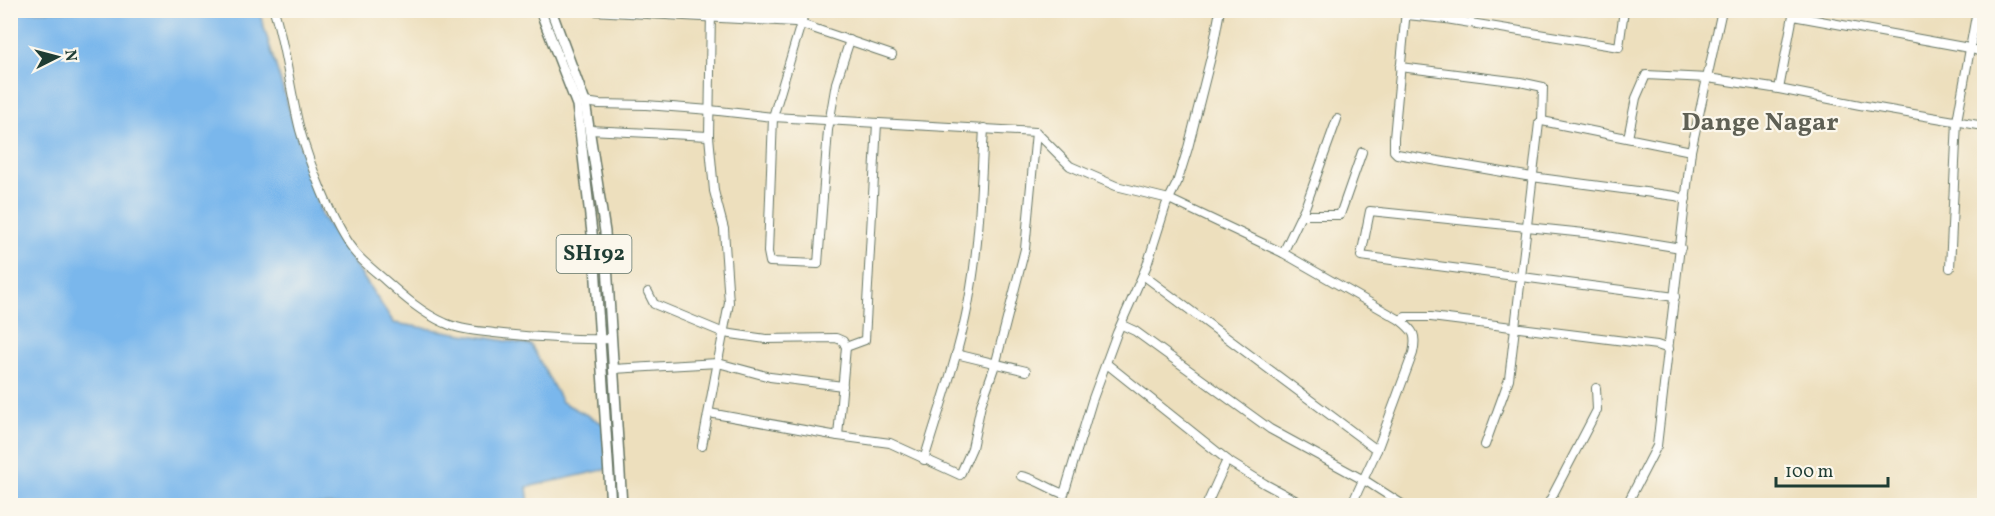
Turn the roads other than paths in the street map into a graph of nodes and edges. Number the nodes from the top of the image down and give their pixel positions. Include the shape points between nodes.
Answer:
1 (274, 10) edge
2 (540, 10) edge
3 (551, 10) edge
4 (574, 10) edge
5 (805, 10) edge
6 (1220, 10) edge
7 (1624, 10) edge
8 (1722, 10) edge
9 (1977, 10) edge
10 (1407, 13) edge
11 (1793, 13) edge
12 (711, 14) edge
13 (802, 24) junction
14 (850, 40) junction
15 (1969, 48) junction
16 (1984, 53) edge
17 (892, 55) dead end
18 (1400, 67) junction
19 (1708, 78) junction
20 (1779, 89) junction
21 (585, 102) junction
22 (710, 110) junction
23 (773, 117) junction
24 (1337, 119) dead end
25 (829, 120) junction
26 (1542, 121) junction
27 (1957, 121) junction
28 (877, 123) junction
29 (1984, 126) edge
30 (984, 128) junction
31 (590, 130) junction
32 (1036, 132) junction
33 (709, 136) junction
34 (1628, 138) junction
35 (1691, 150) junction
36 (1362, 153) dead end
37 (1532, 177) junction
38 (1169, 199) junction
39 (1686, 199) junction
40 (1302, 215) junction
41 (1526, 227) junction
42 (1681, 248) junction
43 (1283, 253) junction
44 (1950, 268) dead end
45 (1143, 275) junction
46 (1521, 278) junction
47 (648, 292) dead end
48 (1675, 297) junction
49 (1400, 320) junction
50 (1122, 325) junction
51 (1516, 327) junction
52 (724, 333) junction
53 (600, 339) junction
54 (611, 339) junction
55 (846, 347) junction
56 (1669, 349) junction
57 (956, 354) junction
58 (996, 362) junction
59 (718, 363) junction
60 (1107, 364) junction
61 (613, 369) junction
62 (1026, 371) dead end
63 (843, 386) junction
64 (1596, 388) dead end
65 (708, 412) junction
66 (838, 436) junction
67 (1485, 445) dead end
68 (702, 446) dead end
69 (1377, 450) junction
70 (924, 460) junction
71 (1227, 460) junction
72 (1021, 476) dead end
73 (1362, 479) junction
74 (611, 506) edge
75 (622, 506) edge
76 (1206, 506) edge
77 (1306, 506) edge
78 (1351, 506) edge
79 (1405, 506) edge
80 (1547, 506) edge
81 (1626, 506) edge

1 - 53 street via 300,130 322,190 352,250 364,263 406,299 446,324 569,340
2 - 53 main road, SH192 via 577,105
3 - 21 main road, SH192
4 - 12 street
5 - 13 street
6 - 38 street via 1188,148
7 - 10 street via 1619,47
8 - 19 street
9 - 15 street
10 - 18 street
11 - 15 street
11 - 20 street
12 - 13 street
12 - 22 street
13 - 14 street
13 - 23 street
14 - 17 street
14 - 25 street
15 - 16 street
15 - 27 street
18 - 26 street via 1541,86 1545,93
18 - 37 street via 1394,138 1397,154
19 - 20 street
19 - 34 street via 1646,75 1636,98
19 - 35 street
20 - 27 street
21 - 22 street
21 - 31 main road, SH192
22 - 23 street
22 - 33 street
23 - 25 street
23 - 25 street via 768,252 771,262 818,264
24 - 40 street
25 - 28 street
26 - 34 street
26 - 37 street
27 - 29 street
27 - 44 street
28 - 30 street
28 - 55 street via 865,340
30 - 32 street
30 - 57 street via 976,253
31 - 33 street
31 - 54 main road, SH192 via 605,232
32 - 38 street via 1070,166 1116,186
32 - 58 street via 1025,249
33 - 52 street via 714,191 726,249 729,303
34 - 35 street
35 - 39 street
36 - 40 street via 1340,215
37 - 39 street
37 - 41 street
38 - 43 street
38 - 45 street
39 - 42 street
40 - 43 street
41 - 42 street
41 - 46 street
41 - 46 street via 1370,211 1361,256
42 - 48 street
43 - 49 street
45 - 50 street
45 - 69 street
46 - 48 street
46 - 51 street
47 - 52 street via 654,304
48 - 56 street
49 - 51 street via 1405,316 1431,317
49 - 69 street via 1413,333 1415,342
50 - 60 street
50 - 73 street via 1270,429
51 - 56 street
51 - 67 street via 1509,378
52 - 55 street via 766,339 836,338
52 - 59 street
53 - 54 street
53 - 74 main road, SH192
54 - 61 main road, SH192
55 - 63 street
56 - 81 street via 1657,446
57 - 58 street
57 - 70 street
58 - 62 street
58 - 70 street via 972,448 960,475
59 - 61 street
59 - 63 street via 770,377
59 - 65 street
60 - 71 street
60 - 72 street via 1064,494 1034,478
61 - 75 main road, SH192
63 - 66 street
64 - 80 street via 1597,410
65 - 66 street
65 - 68 street
66 - 70 street via 890,443
69 - 73 street
71 - 76 street
71 - 77 street
73 - 78 street
73 - 79 street

